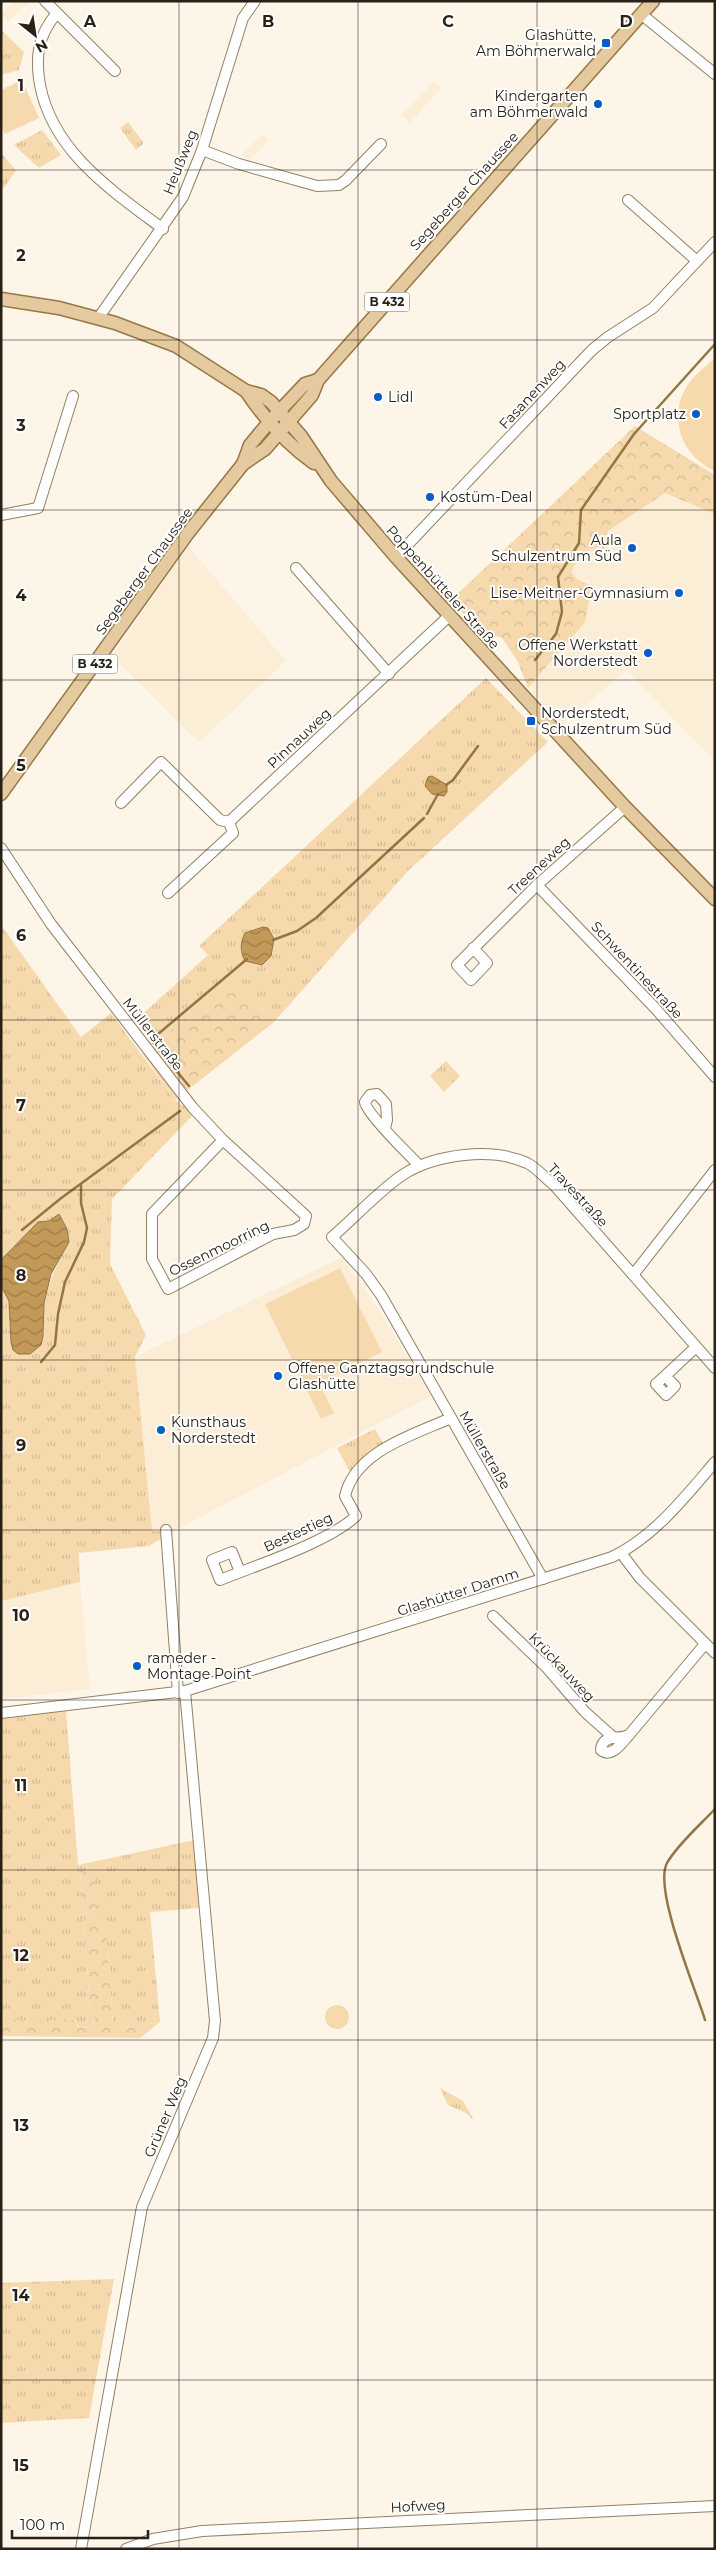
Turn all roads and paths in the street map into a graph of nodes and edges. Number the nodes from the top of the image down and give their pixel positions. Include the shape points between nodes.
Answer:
1 (45, 1) edge
2 (255, 1) edge
3 (645, 6) edge
4 (56, 14) junction
5 (115, 71) dead end
6 (715, 74) edge
7 (381, 144) dead end
8 (202, 150) junction
9 (628, 200) dead end
10 (163, 229) junction
11 (715, 242) edge
12 (697, 261) junction
13 (1, 299) edge
14 (99, 317) junction
15 (318, 380) junction
16 (246, 391) junction
17 (73, 396) dead end
18 (280, 410) junction
19 (270, 421) junction
20 (289, 421) junction
21 (280, 432) junction
22 (244, 464) junction
23 (318, 466) junction
24 (1, 515) edge
25 (396, 557) junction
26 (296, 568) dead end
27 (449, 616) junction
28 (389, 674) junction
29 (1, 794) edge
30 (121, 803) dead end
31 (625, 807) junction
32 (228, 822) junction
33 (1, 848) edge
34 (537, 885) junction
35 (168, 893) dead end
36 (715, 899) edge
37 (473, 948) dead end
38 (715, 1077) edge
39 (384, 1128) dead end
40 (223, 1140) junction
41 (420, 1166) junction
42 (715, 1170) edge
43 (306, 1216) joint
44 (332, 1237) joint
45 (633, 1275) junction
46 (696, 1347) junction
47 (715, 1368) edge
48 (666, 1376) dead end
49 (451, 1418) junction
50 (715, 1462) edge
51 (166, 1530) dead end
52 (621, 1553) junction
53 (240, 1572) dead end
54 (543, 1579) junction
55 (493, 1616) dead end
56 (705, 1644) junction
57 (715, 1654) edge
58 (181, 1692) junction
59 (1, 1712) edge
60 (629, 1735) junction
61 (613, 1737) junction
62 (715, 2506) edge
63 (81, 2549) edge
64 (126, 2549) edge

1 - 4 street
2 - 8 street, Heußweg via 243,18
3 - 6 street
3 - 15 main road, Segeberger Chaussee / B 432
4 - 5 street
4 - 10 street via 46,26 38,50 39,80 48,114 65,143 91,172
7 - 8 street via 346,180 330,186 317,186
8 - 10 street, Heußweg via 183,196
9 - 12 street
10 - 14 street, Heußweg
11 - 12 street, Fasanenweg
12 - 25 street, Fasanenweg via 653,308 592,350
13 - 14 main road, Poppenbütteler Straße
14 - 16 main road, Poppenbütteler Straße via 176,346
15 - 18 main road, Segeberger Chaussee / B 432 via 305,384
15 - 20 main road, Segeberger Chaussee / B 432 via 312,395
16 - 18 main road, Poppenbütteler Straße via 261,395
16 - 19 main road, Poppenbütteler Straße
17 - 24 street via 38,508
18 - 19 main road, Segeberger Chaussee / B 432
18 - 20 main road, Poppenbütteler Straße
19 - 21 main road, Poppenbütteler Straße
19 - 22 main road, Segeberger Chaussee / B 432 via 250,445
20 - 21 main road, Segeberger Chaussee / B 432
20 - 23 main road, Poppenbütteler Straße
21 - 22 main road, Segeberger Chaussee / B 432
21 - 23 main road, Poppenbütteler Straße via 296,450
22 - 29 main road, Segeberger Chaussee / B 432 via 188,533
23 - 25 main road, Poppenbütteler Straße
25 - 27 main road, Poppenbütteler Straße
26 - 28 street
27 - 28 street, Pinnauweg
27 - 31 main road, Poppenbütteler Straße
28 - 32 street, Pinnauweg
30 - 32 street via 160,762 220,820
31 - 34 street, Treeneweg
31 - 36 main road, Poppenbütteler Straße
32 - 35 street via 233,833
33 - 40 street, Müllerstraße via 88,973 193,1108
34 - 37 street, Treeneweg
34 - 38 street, Schwentinestraße via 655,1008
39 - 41 street
40 - 43 street, Müllerstraße
40 - 43 street, Ossenmoorring via 152,1214 152,1259 168,1289 273,1234 294,1230 304,1224
41 - 44 street, Travestraße via 402,1175
41 - 45 street, Travestraße via 475,1155 502,1156 527,1164 554,1185
42 - 45 street
44 - 49 street, Müllerstraße via 381,1295
45 - 46 street, Travestraße
46 - 47 street, Travestraße
46 - 48 street
49 - 53 street, Bestestieg via 382,1449 368,1460 347,1488 345,1496 356,1516 346,1525
49 - 54 street, Müllerstraße
50 - 52 street, Glashütter Damm via 648,1535
51 - 58 street
52 - 54 street, Glashütter Damm
52 - 56 street via 640,1578
54 - 58 street, Glashütter Damm
55 - 61 street, Krückauweg
56 - 57 street
56 - 60 street
58 - 59 street, Glashütter Damm
58 - 63 street, Grüner Weg via 215,2020 213,2038 142,2207
60 - 61 street
60 - 61 street via 612,1753 603,1752 600,1747
62 - 64 street, Hofweg via 202,2531 153,2538

